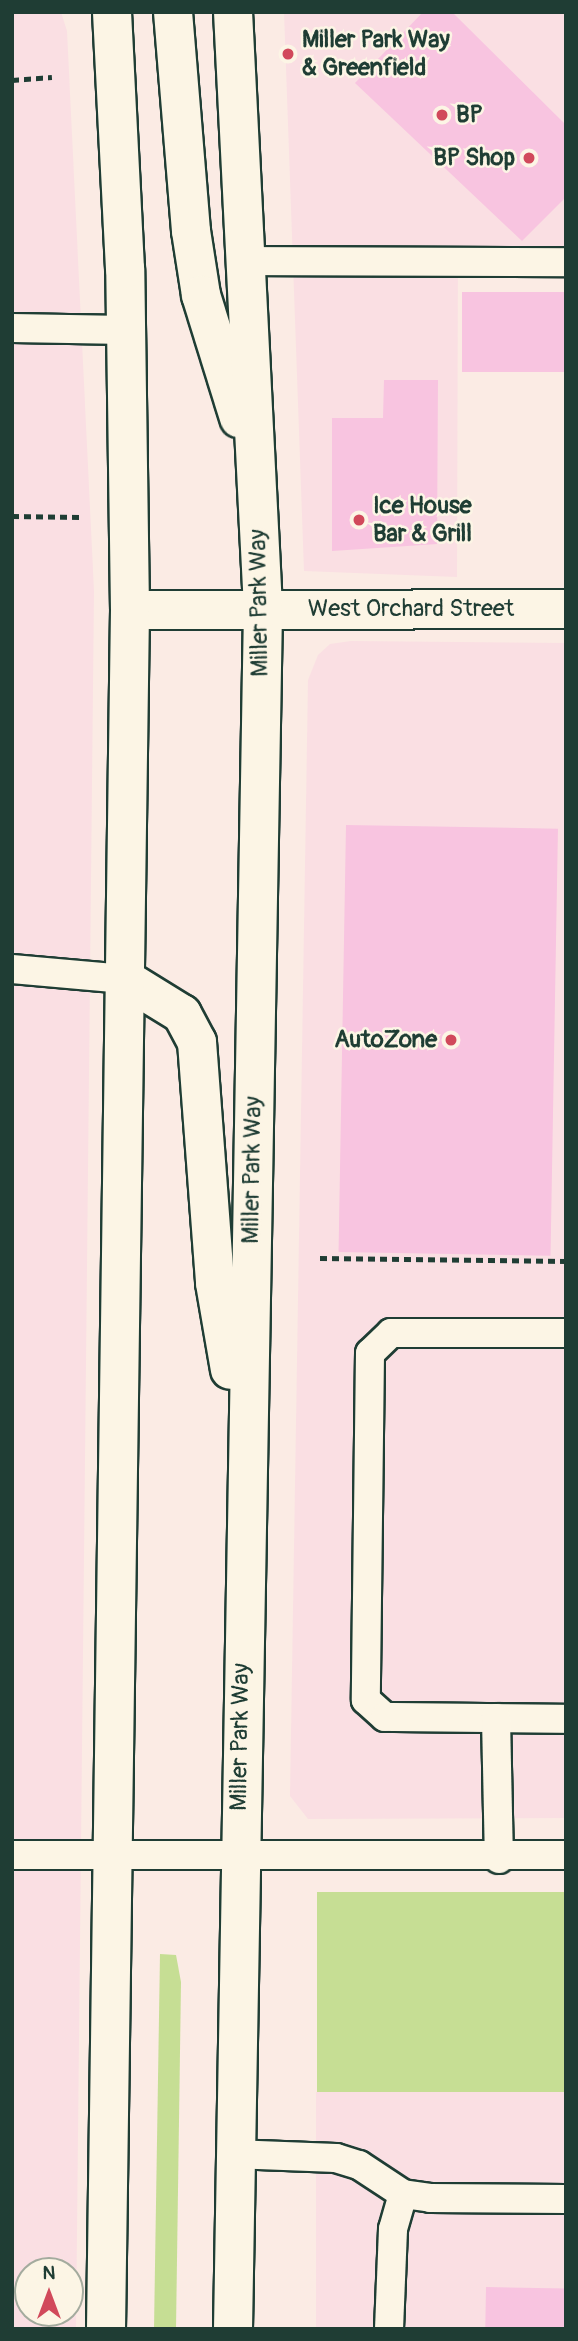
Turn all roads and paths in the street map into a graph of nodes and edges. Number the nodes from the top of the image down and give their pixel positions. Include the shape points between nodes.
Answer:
1 (112, 12) edge
2 (173, 12) edge
3 (233, 12) edge
4 (52, 77) dead end
5 (12, 80) edge
6 (247, 261) junction
7 (566, 262) edge
8 (12, 328) edge
9 (126, 330) junction
10 (254, 463) junction
11 (12, 516) edge
12 (80, 517) dead end
13 (263, 608) junction
14 (566, 609) edge
15 (130, 610) junction
16 (12, 969) edge
17 (125, 979) junction
18 (320, 1258) dead end
19 (566, 1261) edge
20 (566, 1333) edge
21 (246, 1458) junction
22 (496, 1718) junction
23 (566, 1719) edge
24 (566, 1855) edge
25 (12, 1856) edge
26 (237, 1857) junction
27 (113, 1858) junction
28 (499, 1859) junction
29 (232, 2154) junction
30 (403, 2194) junction
31 (566, 2199) edge
32 (106, 2329) edge
33 (233, 2329) edge
34 (389, 2329) edge

1 - 9 main road
2 - 10 main road via 201,295
3 - 6 main road, Miller Park Way
4 - 5 path
6 - 7 lane
6 - 10 main road, Miller Park Way
8 - 9 lane
9 - 15 main road
10 - 13 main road, Miller Park Way
11 - 12 path
13 - 14 main road, West Orchard Street
13 - 15 main road, West Orchard Street
13 - 21 main road, Miller Park Way
15 - 17 main road
16 - 17 lane
17 - 21 main road via 182,1014 197,1042 215,1283
17 - 27 main road
18 - 19 path
20 - 22 lane via 391,1333 370,1353 366,1700 385,1717
21 - 26 main road, Miller Park Way
22 - 23 lane
22 - 28 lane
24 - 28 lane
25 - 27 lane
26 - 27 lane
26 - 28 lane
26 - 29 main road, Miller Park Way
27 - 32 main road
29 - 30 lane via 336,2158 359,2165
29 - 33 main road, Miller Park Way
30 - 31 lane
30 - 34 lane via 393,2229

